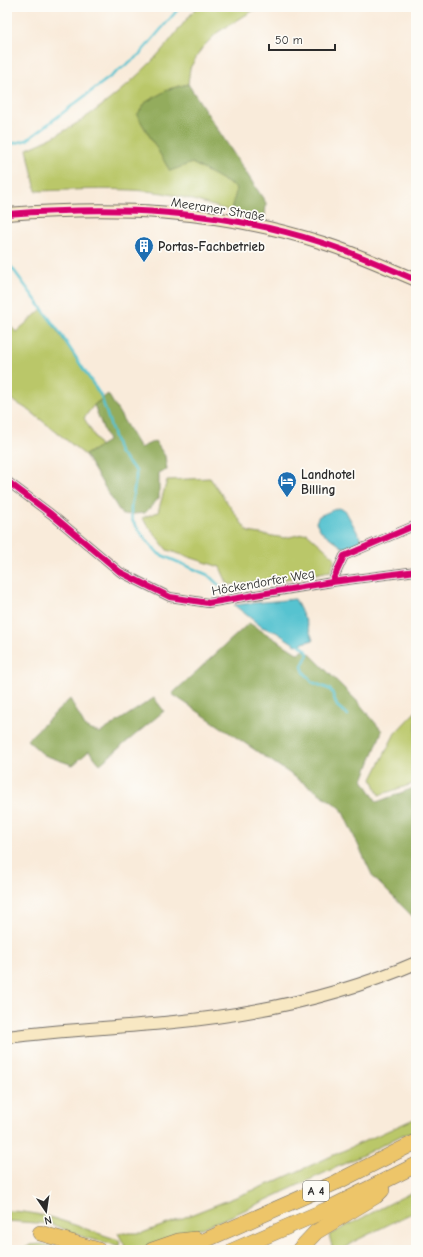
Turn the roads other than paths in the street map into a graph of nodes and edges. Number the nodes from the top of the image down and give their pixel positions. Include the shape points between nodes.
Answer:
1 (7, 214) edge
2 (416, 280) edge
3 (7, 482) edge
4 (416, 524) edge
5 (416, 571) edge
6 (332, 582) junction
7 (416, 963) edge
8 (7, 1037) edge
9 (416, 1142) edge
10 (416, 1165) edge
11 (395, 1176) junction
12 (40, 1233) dead end
13 (215, 1237) junction
14 (98, 1250) edge
15 (152, 1250) edge
16 (183, 1250) edge
17 (234, 1250) edge
18 (300, 1250) edge

1 - 2 street, Meeraner Straße via 60,210 132,210 178,213 242,222 322,242
3 - 6 street, Höckendorfer Weg via 51,514 120,572 170,597 208,603
4 - 6 street via 344,556
5 - 6 street, Höckendorfer Weg
7 - 8 street via 349,988 259,1011 165,1023
9 - 13 highway, A 4 via 337,1182
10 - 11 highway, A 4
11 - 17 highway, A 4 via 326,1210
11 - 18 highway via 376,1196 316,1232
12 - 14 highway
13 - 15 highway via 178,1241
13 - 16 highway, A 4

